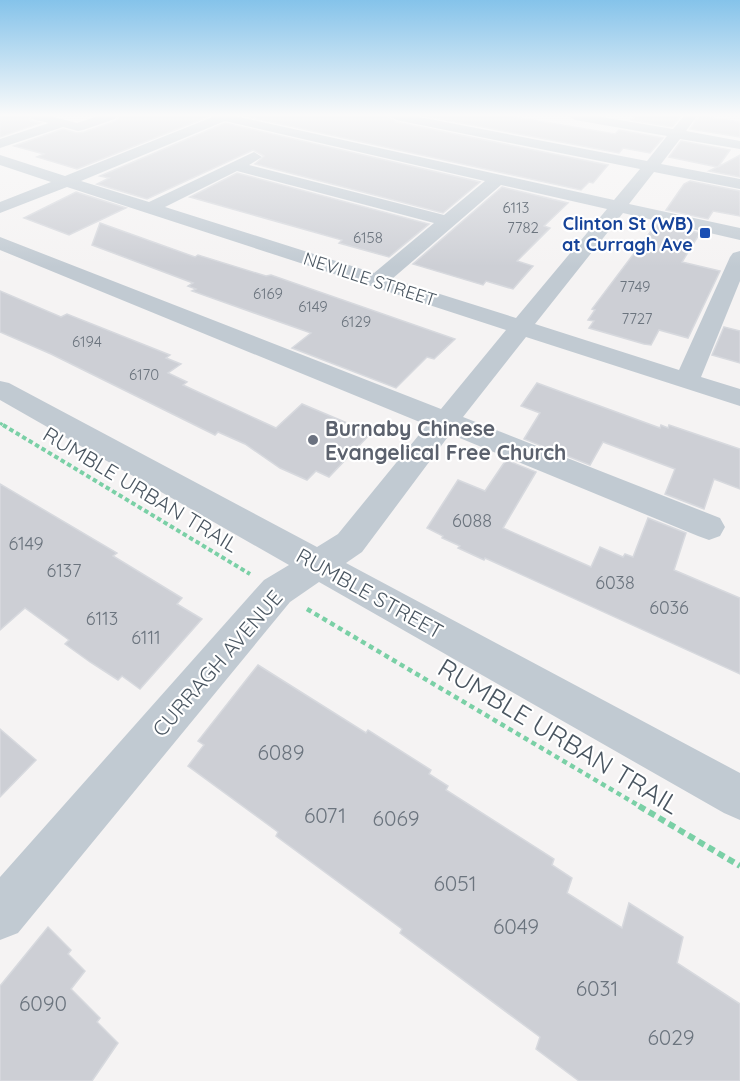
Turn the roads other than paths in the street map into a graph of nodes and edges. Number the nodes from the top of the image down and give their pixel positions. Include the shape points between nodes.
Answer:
1 (20, 166) edge
2 (101, 166) edge
3 (233, 166) edge
4 (236, 166) edge
5 (436, 166) edge
6 (652, 166) edge
7 (654, 166) edge
8 (498, 179) junction
9 (66, 181) junction
10 (740, 184) edge
11 (619, 207) junction
12 (0, 208) edge
13 (148, 208) junction
14 (447, 221) junction
15 (740, 234) edge
16 (0, 243) edge
17 (740, 257) edge
18 (377, 281) junction
19 (732, 298) edge
20 (520, 328) junction
21 (687, 381) junction
22 (0, 389) edge
23 (740, 398) edge
24 (444, 423) junction
25 (709, 527) dead end
26 (318, 564) junction
27 (740, 797) edge
28 (0, 915) edge

1 - 9 street, NEVILLE STREET
2 - 9 street
3 - 13 street
4 - 14 street
5 - 8 street
6 - 11 street, CURRAGH AVENUE
7 - 10 street
8 - 11 street
8 - 14 street
9 - 12 street
9 - 13 street, NEVILLE STREET
11 - 15 street
11 - 20 street, CURRAGH AVENUE
13 - 18 street, NEVILLE STREET
14 - 18 street
16 - 24 street
17 - 19 street
18 - 20 street, NEVILLE STREET
19 - 21 street
20 - 21 street, NEVILLE STREET
20 - 24 street, CURRAGH AVENUE
21 - 23 street, NEVILLE STREET
22 - 26 street, RUMBLE STREET
24 - 25 street
24 - 26 street, CURRAGH AVENUE via 350,543
26 - 27 street, RUMBLE STREET
26 - 28 street, CURRAGH AVENUE via 267,602

